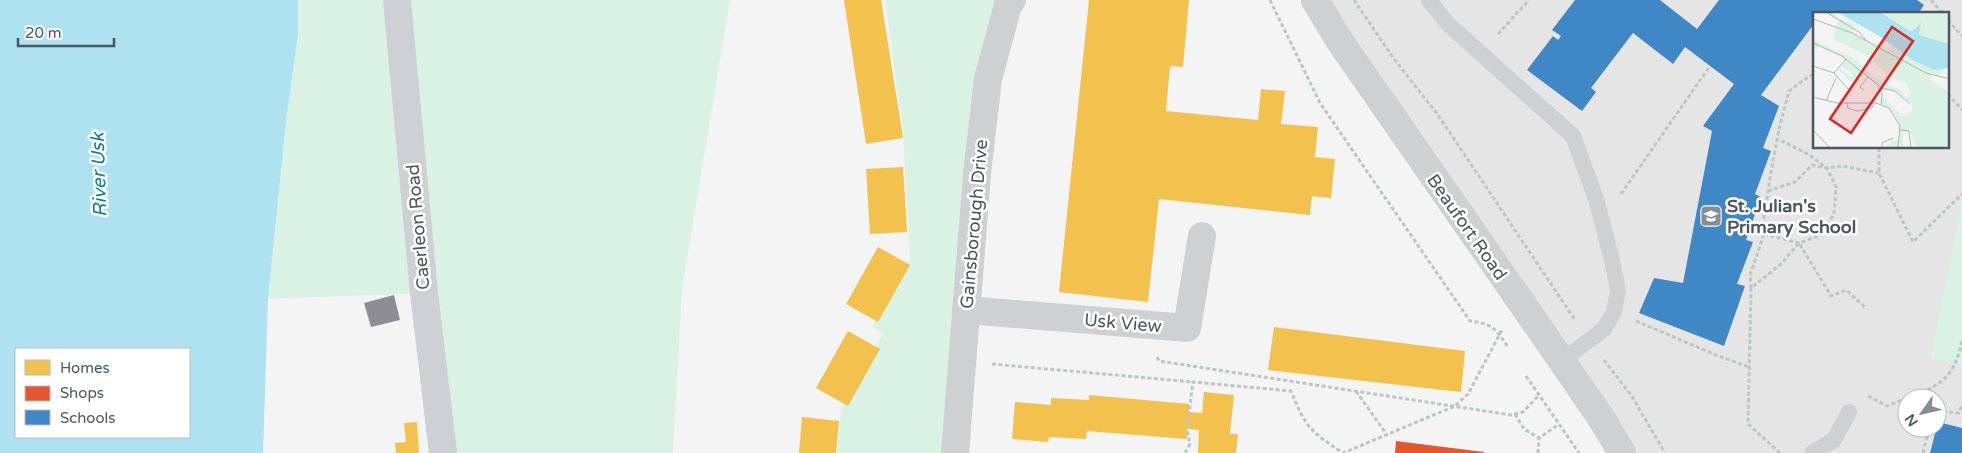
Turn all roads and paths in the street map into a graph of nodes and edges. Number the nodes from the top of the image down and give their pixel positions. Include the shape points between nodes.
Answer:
1 (397, 0) edge
2 (1270, 0) edge
3 (1315, 0) edge
4 (1354, 0) edge
5 (1429, 0) edge
6 (1529, 0) edge
7 (1931, 0) edge
8 (1007, 2) edge
9 (1941, 12) edge
10 (1950, 22) edge
11 (1962, 36) edge
12 (1480, 53) junction
13 (1710, 66) dead end
14 (1813, 74) edge
15 (1950, 96) edge
16 (1962, 110) edge
17 (1778, 139) junction
18 (1879, 149) edge
19 (1827, 168) junction
20 (1879, 174) junction
21 (1768, 191) junction
22 (1962, 194) edge
23 (1602, 221) junction
24 (1764, 234) junction
25 (1202, 236) dead end
26 (1799, 243) junction
27 (1751, 288) junction
28 (1518, 299) junction
29 (1866, 308) dead end
30 (966, 310) junction
31 (1614, 312) junction
32 (1143, 324) junction
33 (1499, 334) junction
34 (1590, 341) junction
35 (1962, 341) edge
36 (1508, 347) dead end
37 (1562, 361) junction
38 (962, 364) junction
39 (1749, 368) junction
40 (1526, 376) dead end
41 (1193, 382) junction
42 (1355, 391) junction
43 (1861, 392) dead end
44 (1539, 395) junction
45 (1962, 404) edge
46 (1456, 406) junction
47 (1848, 412) dead end
48 (1947, 412) edge
49 (1515, 414) junction
50 (1559, 424) junction
51 (1387, 435) junction
52 (1540, 438) junction
53 (1927, 438) edge
54 (444, 453) edge
55 (954, 453) edge
56 (1185, 453) edge
57 (1538, 453) edge
58 (1579, 453) edge
59 (1622, 453) edge
60 (1665, 453) edge
61 (1780, 453) edge
62 (1812, 453) edge
63 (1923, 453) edge

1 - 54 main road, Caerleon Road via 424,293
2 - 33 path via 1320,103 1470,321 1488,323
3 - 28 street, Beaufort Road via 1338,40
4 - 34 path via 1438,116
5 - 12 lane via 1448,24
6 - 12 path
7 - 9 path
8 - 30 street, Gainsborough Drive via 988,79
10 - 11 path
12 - 23 lane via 1573,136
13 - 23 path
14 - 17 path via 1789,91
15 - 16 path
17 - 19 path
17 - 21 path
18 - 20 path
19 - 20 path via 1842,166
19 - 21 path via 1812,165 1796,182
19 - 26 path via 1836,187 1834,214 1821,236
20 - 22 path via 1913,242
21 - 24 path
23 - 31 lane via 1618,290
24 - 26 path
24 - 27 path via 1750,275
25 - 32 street, Usk View via 1187,328
26 - 27 path via 1782,264
26 - 29 path via 1832,296 1846,290
27 - 39 path
28 - 33 path
28 - 37 street, Beaufort Road
30 - 32 street, Usk View
30 - 38 street, Gainsborough Drive
31 - 34 lane via 1604,329
31 - 39 path
32 - 42 path via 1159,361
33 - 36 path
33 - 46 path via 1468,394
34 - 37 lane
34 - 60 path via 1631,395
35 - 43 path via 1952,370 1932,389 1887,406
37 - 59 street, Beaufort Road
38 - 41 path via 983,363
38 - 55 street, Gainsborough Drive
39 - 61 path via 1748,424
40 - 44 path
41 - 51 path via 1291,391 1302,419 1315,435 1344,453
41 - 56 path via 1187,428 1190,444
42 - 46 path
42 - 51 path
44 - 49 path via 1522,412
44 - 50 path
45 - 48 path via 1960,413
46 - 49 path
46 - 51 path
47 - 62 lane via 1834,440
49 - 52 path via 1524,429
50 - 52 path
50 - 58 path
52 - 57 path
53 - 63 path

